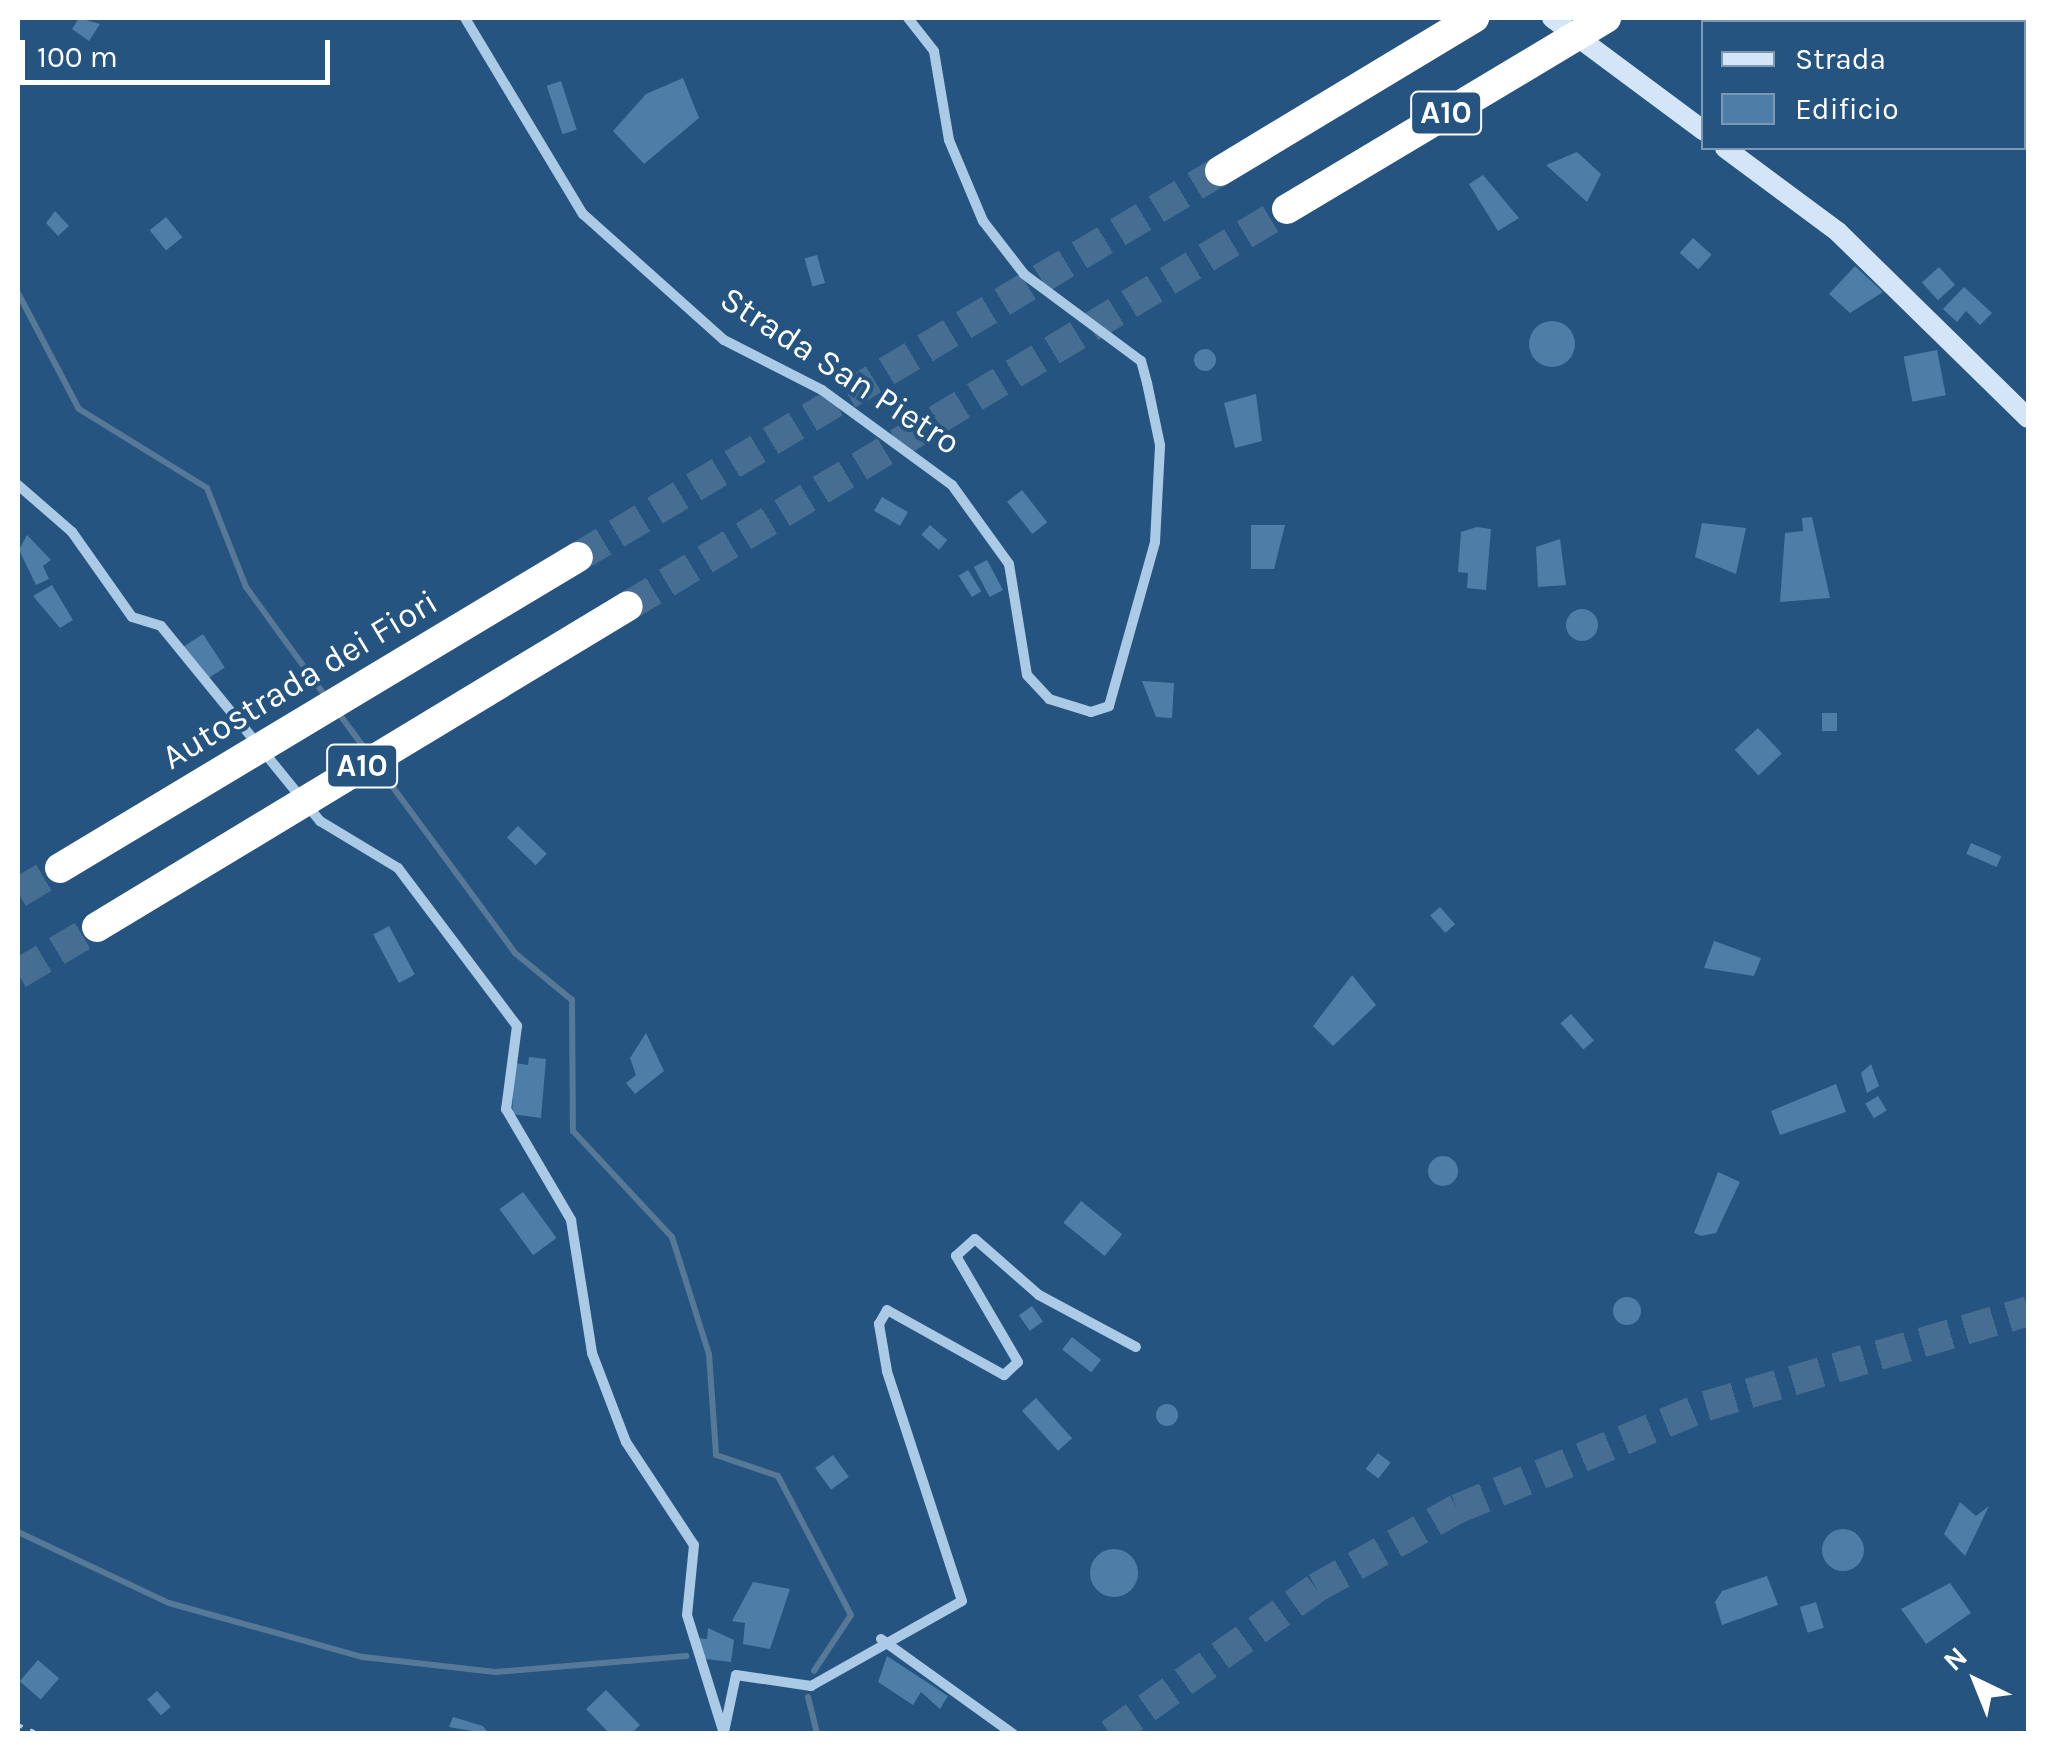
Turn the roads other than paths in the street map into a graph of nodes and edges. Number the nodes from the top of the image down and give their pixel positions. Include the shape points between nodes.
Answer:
1 (466, 18) edge
2 (908, 18) edge
3 (1474, 18) edge
4 (1552, 18) edge
5 (1606, 18) edge
6 (1701, 129) edge
7 (1728, 150) edge
8 (1220, 171) tunnel mouth
9 (1287, 209) tunnel mouth
10 (2028, 418) edge
11 (18, 485) edge
12 (578, 557) tunnel mouth
13 (628, 606) tunnel mouth
14 (60, 868) tunnel mouth
15 (97, 927) tunnel mouth
16 (1136, 1347) dead end
17 (881, 1640) junction
18 (724, 1733) edge
19 (1013, 1734) edge

1 - 2 street, Strada San Pietro via 595,226 724,340 822,390 952,484 1009,564 1027,675 1049,700 1091,712 1109,706 1155,542 1160,445 1150,393 1141,362 1024,274 983,221 949,140 934,51
3 - 8 highway, A10
4 - 6 street
5 - 9 highway, A10, bridge
7 - 10 street via 1838,232
11 - 18 street via 72,532 132,617 161,626 320,822 398,868 517,1026 506,1109 572,1220 592,1353 626,1442 694,1545 687,1615
12 - 14 highway, Autostrada dei Fiori / A10, bridge
13 - 15 highway, A10, bridge
16 - 17 street via 1039,1295 975,1239 956,1256 1018,1362 1004,1375 887,1310 879,1324 887,1371 962,1602 942,1619
17 - 18 street via 811,1686 736,1675
17 - 19 street

